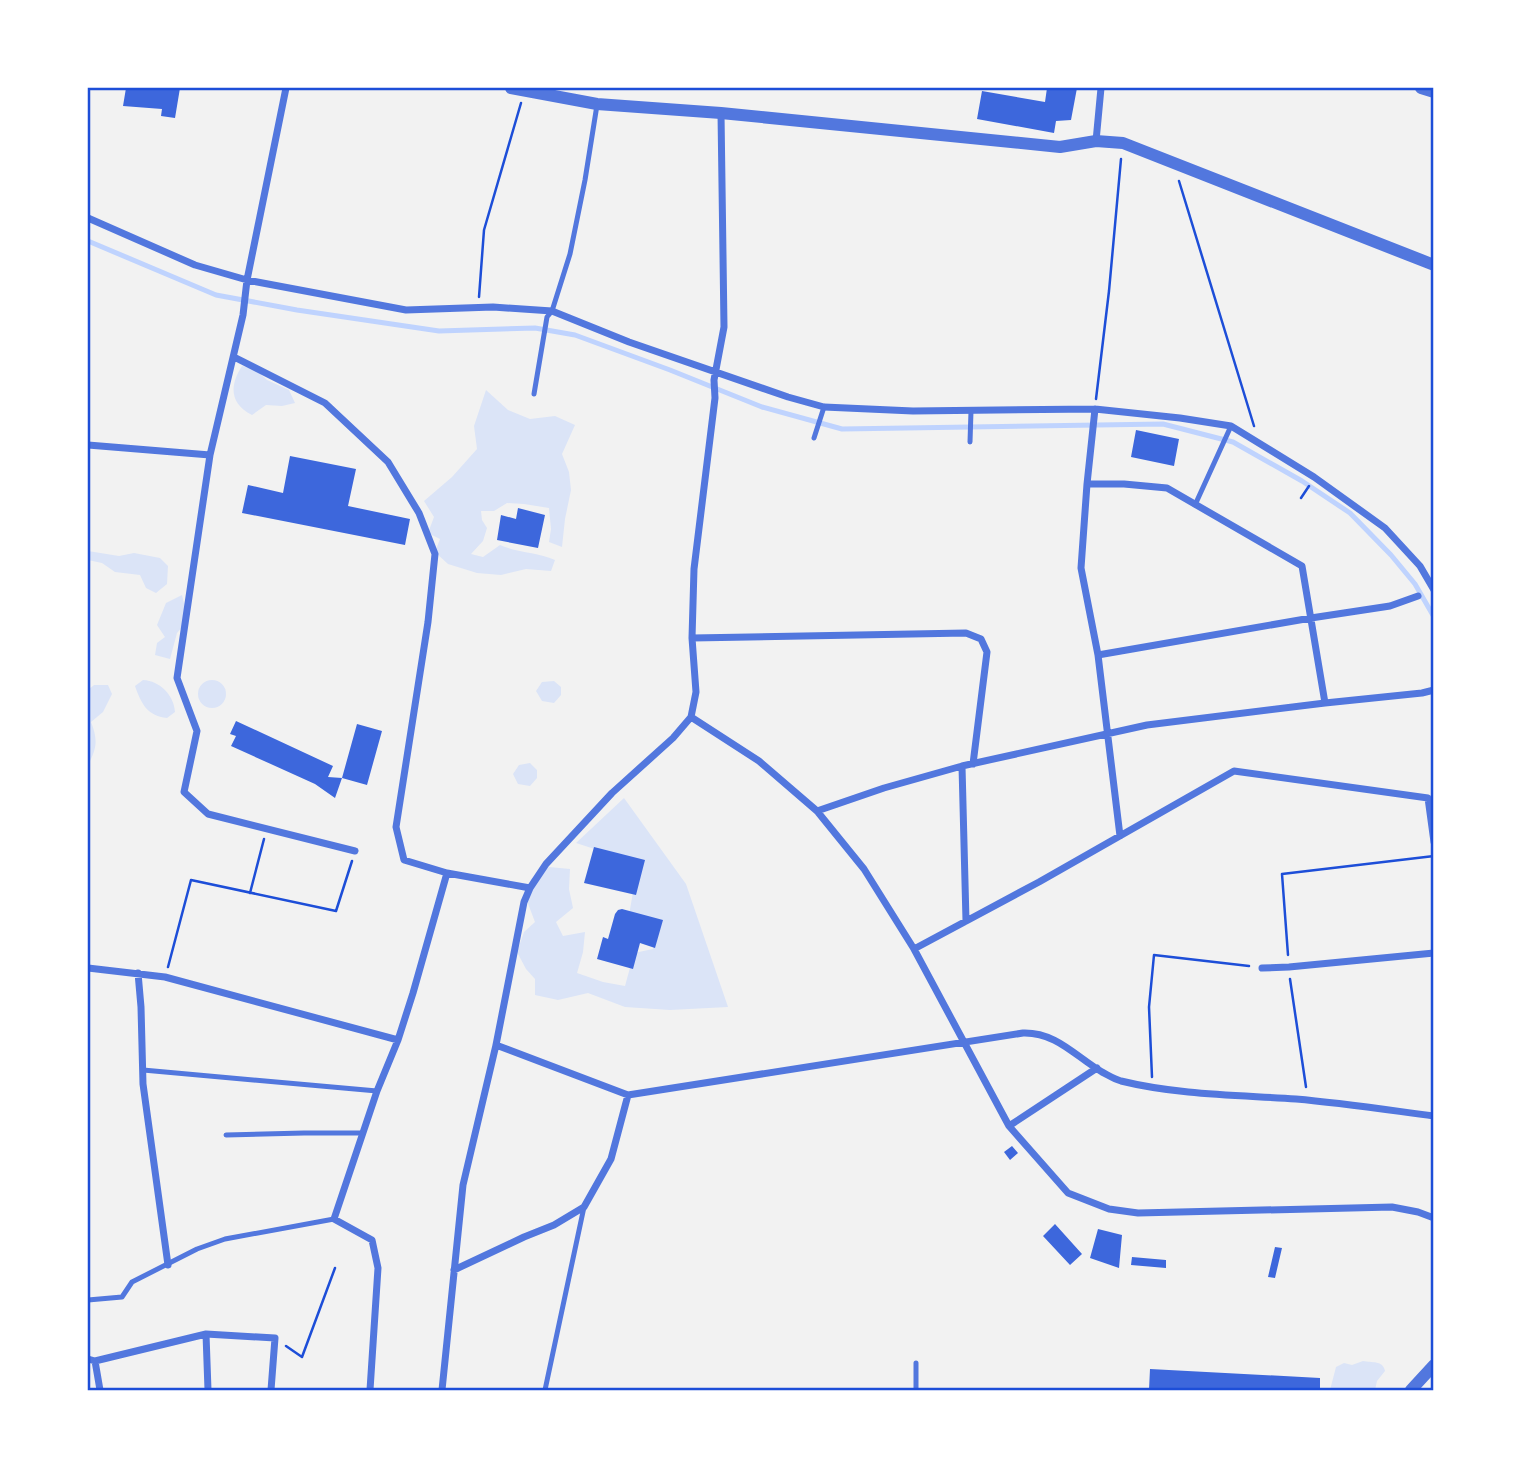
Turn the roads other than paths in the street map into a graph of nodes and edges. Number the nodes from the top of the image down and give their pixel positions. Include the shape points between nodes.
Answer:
1 (286, 88) edge
2 (518, 88) edge
3 (1101, 88) edge
4 (1421, 88) edge
5 (1433, 92) edge
6 (597, 104) junction
7 (720, 113) junction
8 (1096, 141) junction
9 (88, 218) edge
10 (1433, 265) edge
11 (247, 280) junction
12 (550, 314) junction
13 (234, 357) junction
14 (716, 371) junction
15 (534, 394) dead end
16 (1095, 409) junction
17 (823, 411) junction
18 (971, 414) junction
19 (1231, 426) junction
20 (814, 438) dead end
21 (970, 442) dead end
22 (88, 445) edge
23 (210, 455) junction
24 (1087, 484) junction
25 (1195, 505) junction
26 (1433, 590) edge
27 (1418, 596) dead end
28 (1311, 618) junction
29 (692, 638) junction
30 (1098, 655) junction
31 (1433, 690) edge
32 (1325, 703) junction
33 (691, 717) junction
34 (1107, 733) junction
35 (973, 764) junction
36 (962, 766) junction
37 (817, 811) junction
38 (1120, 836) junction
39 (1433, 842) edge
40 (355, 851) road end
41 (447, 873) junction
42 (530, 888) junction
43 (966, 921) junction
44 (914, 949) junction
45 (1433, 953) edge
46 (88, 968) edge
47 (1262, 968) road end
48 (138, 973) junction
49 (398, 1040) junction
50 (965, 1043) junction
51 (496, 1045) junction
52 (1097, 1068) junction
53 (143, 1070) junction
54 (377, 1091) junction
55 (628, 1095) junction
56 (1433, 1116) edge
57 (1009, 1126) junction
58 (362, 1133) junction
59 (226, 1135) dead end
60 (584, 1207) junction
61 (1433, 1218) edge
62 (334, 1219) junction
63 (168, 1265) junction
64 (454, 1270) junction
65 (88, 1300) edge
66 (206, 1334) junction
67 (91, 1360) edge
68 (916, 1363) dead end
69 (1433, 1365) edge
70 (100, 1391) edge
71 (208, 1391) edge
72 (271, 1391) edge
73 (370, 1391) edge
74 (442, 1391) edge
75 (545, 1391) edge
76 (916, 1391) edge
77 (1411, 1391) edge

1 - 11 street
2 - 6 street
3 - 8 street
4 - 5 street
6 - 7 street
6 - 12 lane via 570,254
7 - 8 street via 1059,148
7 - 14 street via 724,327
8 - 10 street via 1123,143 1172,161
9 - 11 street via 195,265
11 - 12 street via 406,310 493,307
11 - 13 street
12 - 14 street
12 - 15 lane
13 - 23 street
13 - 41 street via 326,402 388,462 419,513 435,554 396,827 404,860
14 - 17 street
14 - 29 street via 694,569
16 - 18 street
16 - 19 street
16 - 24 street
17 - 18 street
17 - 20 lane
18 - 21 lane
19 - 25 lane
19 - 26 street via 1385,528 1419,566
22 - 23 street
23 - 40 street via 177,678 197,731 184,792 208,814
24 - 25 street via 1167,488
24 - 30 street via 1081,568
25 - 28 street via 1302,566
27 - 28 street via 1390,606
28 - 30 street
28 - 32 street
29 - 33 street via 696,692
29 - 35 street via 966,633 981,639 987,652
30 - 34 street
31 - 32 street
32 - 34 street
33 - 37 street via 759,761
33 - 42 street via 612,793
34 - 35 street
34 - 38 street
35 - 36 street
36 - 37 street
36 - 43 street
37 - 44 street via 864,869
38 - 39 street via 1234,771 1428,798
38 - 43 street
41 - 42 street
41 - 49 street
42 - 51 street
43 - 44 street
44 - 50 street
45 - 47 street
46 - 48 street
48 - 49 street
48 - 53 street
49 - 54 street
50 - 52 street via 1036,1032
50 - 55 street
50 - 57 street
51 - 55 street
51 - 64 street via 463,1185
52 - 56 street via 1117,1080 1152,1087
52 - 57 street
53 - 54 lane
53 - 63 street
54 - 58 street
55 - 60 street via 611,1159
57 - 61 street via 1068,1194 1110,1209 1138,1213 1392,1207
58 - 59 lane
58 - 62 street
60 - 64 street
60 - 75 lane
62 - 63 lane via 225,1238
62 - 73 street via 372,1240 378,1268
63 - 65 lane via 132,1282 122,1297
64 - 74 street
66 - 67 street
66 - 71 street
66 - 72 street via 275,1338
67 - 70 street
68 - 76 lane
69 - 77 street

